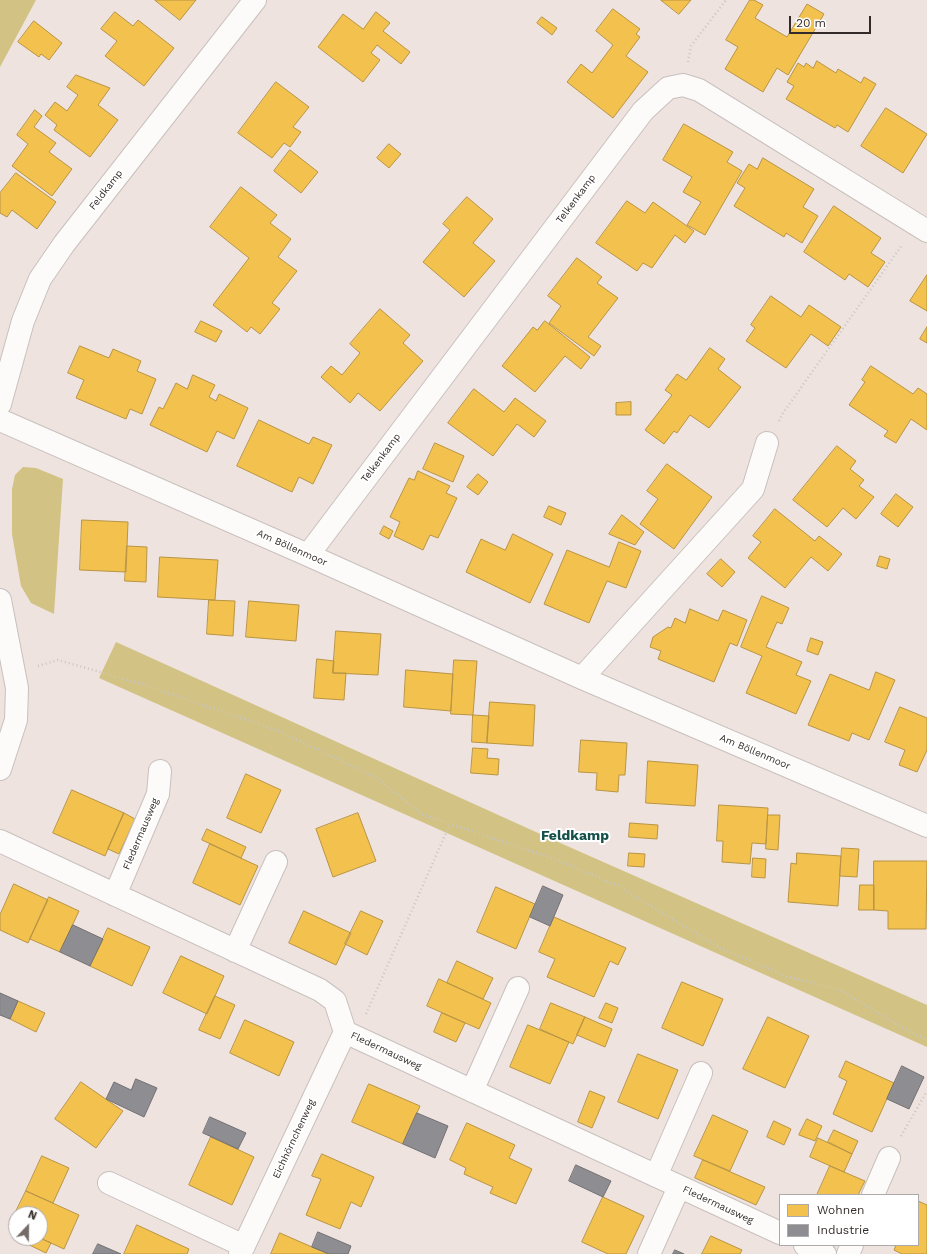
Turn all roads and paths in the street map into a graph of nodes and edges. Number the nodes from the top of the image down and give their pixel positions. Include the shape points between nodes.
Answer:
1 (255, 0) edge
2 (726, 0) edge
3 (683, 85) junction
4 (922, 228) edge
5 (0, 404) edge
6 (0, 420) edge
7 (767, 443) joint
8 (308, 555) junction
9 (0, 600) edge
10 (15, 674) junction
11 (582, 678) junction
12 (0, 769) edge
13 (160, 771) dead end
14 (450, 824) junction
15 (927, 826) edge
16 (0, 841) edge
17 (276, 862) dead end
18 (115, 895) junction
19 (235, 951) junction
20 (518, 988) dead end
21 (351, 1035) junction
22 (927, 1040) edge
23 (701, 1073) dead end
24 (472, 1091) junction
25 (927, 1091) edge
26 (889, 1158) joint
27 (656, 1176) junction
28 (109, 1183) dead end
29 (679, 1187) junction
30 (873, 1194) edge
31 (779, 1233) edge
32 (807, 1246) edge
33 (242, 1250) edge
34 (649, 1254) edge
35 (825, 1254) edge

1 - 5 street, Feldkamp via 64,244 40,279 24,321
2 - 3 path via 691,46
3 - 4 street via 699,90
3 - 8 street, Telkenkamp via 668,88 643,111
4 - 7 path via 783,413
6 - 8 street, Am Böllenmoor
7 - 11 street via 753,489
8 - 11 street, Am Böllenmoor
9 - 10 street
10 - 12 street via 18,688 16,720
10 - 14 path via 58,660 142,684 272,728 379,780 421,814
11 - 15 street, Am Böllenmoor
13 - 18 street, Fledermausweg via 158,794
14 - 21 path
14 - 22 path via 560,861 618,886 722,949 786,976 840,990
16 - 18 street, Fledermausweg
17 - 19 street
18 - 19 street, Fledermausweg
19 - 21 street, Fledermausweg via 320,990 335,1001
20 - 24 street
21 - 24 street, Fledermausweg
21 - 33 street, Eichhörnchenweg
23 - 27 street
24 - 27 street, Fledermausweg
25 - 26 path
26 - 30 street
27 - 29 street, Fledermausweg
28 - 33 street, Eichhörnchenweg
29 - 31 street, Fledermausweg
29 - 34 street
32 - 35 street

